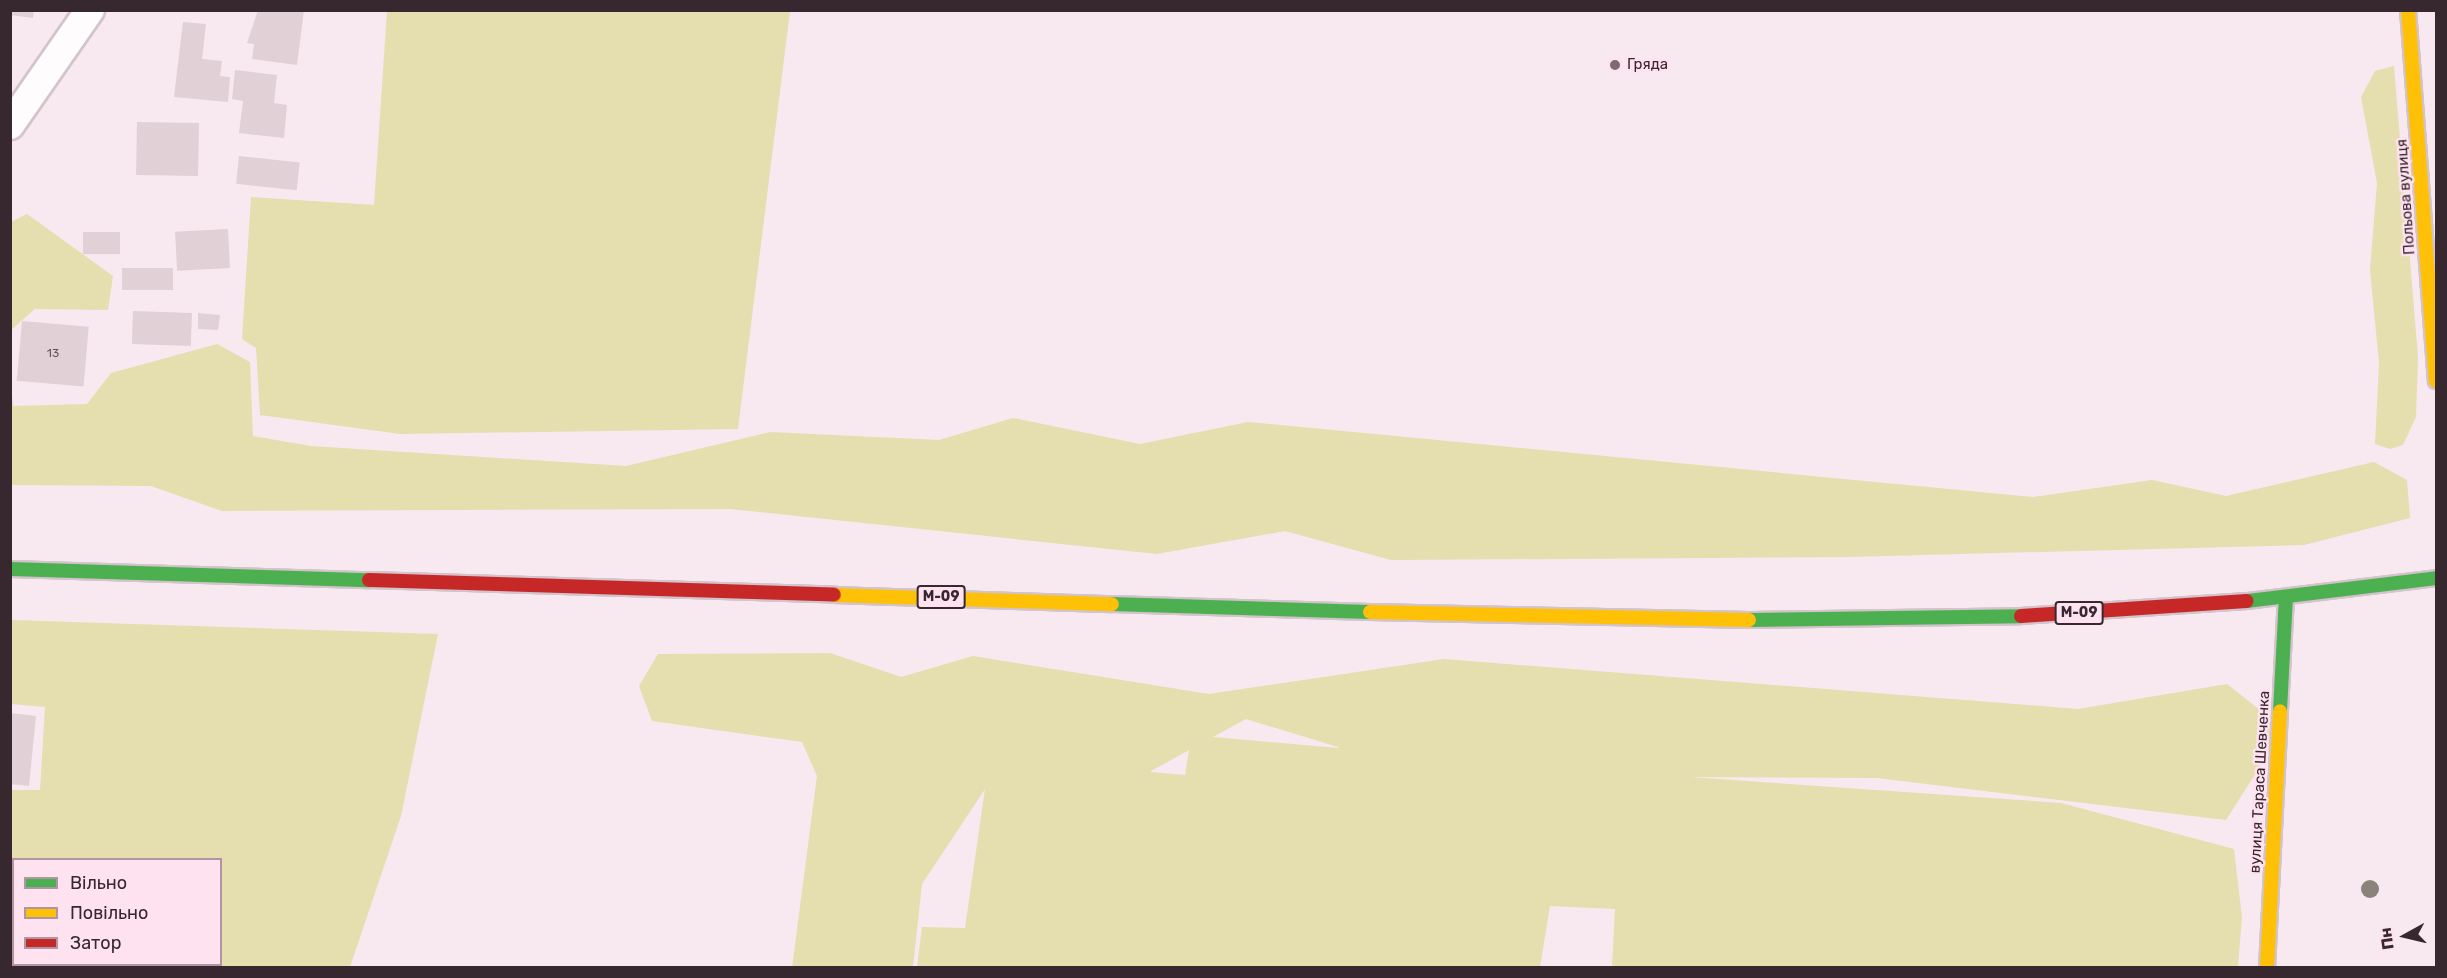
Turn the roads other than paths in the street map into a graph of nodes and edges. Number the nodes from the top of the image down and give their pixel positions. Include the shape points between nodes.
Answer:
1 (90, 10) edge
2 (2408, 10) edge
3 (10, 125) edge
4 (2436, 381) edge
5 (10, 569) edge
6 (2436, 578) edge
7 (2286, 598) junction
8 (2267, 968) edge

1 - 3 street
2 - 4 main road, Польова вулиця
5 - 7 main road, М-09 via 1638,621 2045,616
6 - 7 main road, М-09
7 - 8 main road, вулиця Тараса Шевченка

